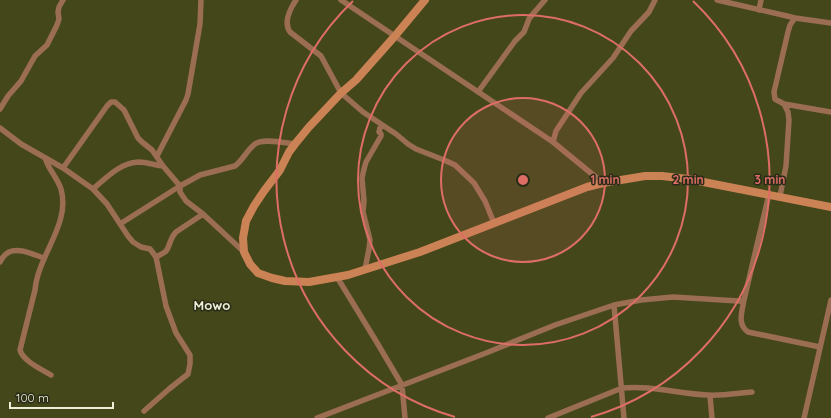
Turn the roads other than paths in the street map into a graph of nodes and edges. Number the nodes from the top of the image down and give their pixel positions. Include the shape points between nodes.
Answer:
1 (63, 0) edge
2 (201, 0) edge
3 (296, 0) edge
4 (341, 0) edge
5 (425, 0) edge
6 (545, 0) edge
7 (655, 0) edge
8 (717, 0) edge
9 (761, 0) edge
10 (758, 10) junction
11 (787, 16) junction
12 (795, 18) junction
13 (831, 24) edge
14 (790, 25) junction
15 (395, 36) junction
16 (478, 92) junction
17 (341, 93) junction
18 (784, 104) junction
19 (0, 109) edge
20 (831, 112) edge
21 (380, 124) junction
22 (0, 128) edge
23 (553, 142) junction
24 (295, 144) junction
25 (157, 156) junction
26 (44, 158) junction
27 (163, 166) junction
28 (63, 168) junction
29 (603, 183) junction
30 (180, 186) junction
31 (93, 189) junction
32 (769, 194) junction
33 (780, 196) junction
34 (831, 207) edge
35 (203, 214) junction
36 (494, 223) junction
37 (120, 224) junction
38 (244, 252) junction
39 (156, 257) junction
40 (44, 258) junction
41 (0, 262) edge
42 (365, 269) junction
43 (337, 277) junction
44 (744, 300) junction
45 (831, 300) edge
46 (614, 305) junction
47 (829, 319) edge
48 (820, 347) junction
49 (51, 375) dead end
50 (402, 385) junction
51 (622, 388) junction
52 (752, 392) dead end
53 (710, 396) junction
54 (144, 411) dead end
55 (317, 418) edge
56 (405, 418) edge
57 (548, 418) edge
58 (624, 418) edge
59 (712, 418) edge
60 (804, 418) edge

1 - 19 street via 58,7 58,25 47,45 35,56 21,81
2 - 25 street via 200,24 188,94
3 - 17 street via 288,18 288,29 321,56
4 - 15 street
5 - 15 street
6 - 16 street
7 - 23 street via 649,12 631,31 613,58 581,93 556,131
8 - 10 street
9 - 10 street
10 - 11 street
11 - 12 street
11 - 14 street
12 - 13 street
12 - 14 street
14 - 18 street via 774,92 775,99
15 - 16 street
15 - 17 street
16 - 23 street
17 - 21 street
17 - 24 street
18 - 20 street
18 - 33 street via 789,120 786,166
21 - 36 street via 416,149 455,165 474,182
21 - 42 street via 381,136 366,162 362,178 363,212 370,240
22 - 26 street
23 - 29 street
24 - 30 street via 259,142 235,166 200,175
24 - 38 street via 246,221
25 - 27 street
25 - 28 street via 138,138 124,110 115,102 111,102
26 - 28 street
26 - 40 street via 60,187 63,199 59,223
27 - 30 street
27 - 31 street via 139,162 123,166
28 - 31 street
29 - 32 street via 645,176 662,176
29 - 36 street
30 - 35 street via 180,192 186,201
30 - 37 street
31 - 37 street
32 - 33 street
32 - 44 street
33 - 34 street
35 - 38 street
35 - 39 street via 176,232 165,252
36 - 42 street via 420,252
37 - 39 street via 132,242 150,249
38 - 43 street via 258,273 272,278 309,282
39 - 54 street via 166,306 176,333 190,355 190,364 188,374
40 - 41 street via 13,251 5,254
40 - 49 street via 20,350 25,359
42 - 43 street
43 - 50 street
44 - 46 street via 673,297
44 - 48 street via 741,317 744,329 748,332
45 - 47 street
46 - 50 street via 555,325
46 - 51 street
47 - 48 street
48 - 60 street
50 - 55 street
50 - 56 street
51 - 53 street
51 - 57 street
51 - 58 street
52 - 53 street
53 - 59 street

